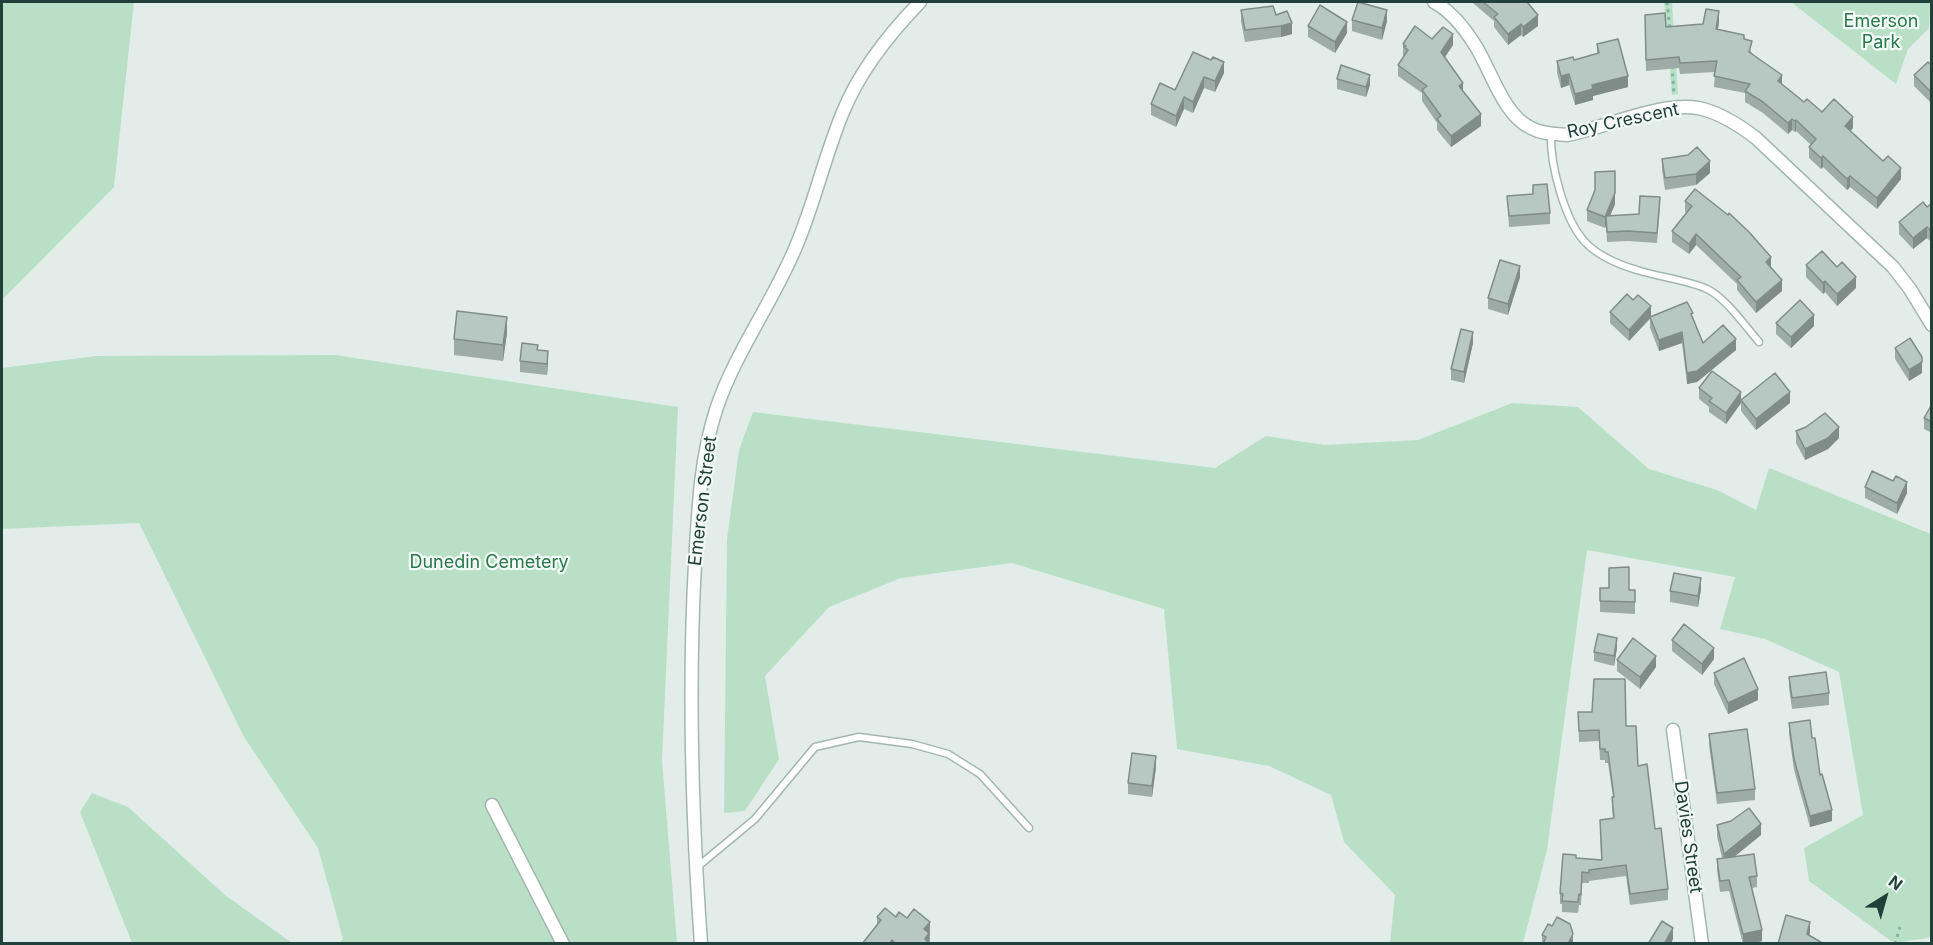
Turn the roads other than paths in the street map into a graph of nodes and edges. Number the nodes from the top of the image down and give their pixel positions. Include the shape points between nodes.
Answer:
1 (920, 2) edge
2 (1434, 2) edge
3 (1551, 134) junction
4 (1932, 325) edge
5 (1759, 342) dead end
6 (1673, 730) dead end
7 (492, 806) dead end
8 (1029, 828) dead end
9 (696, 868) junction
10 (563, 944) edge
11 (701, 944) edge
12 (1702, 944) edge

1 - 9 street, Emerson Street via 879,49 854,89 839,121 798,243 715,412 702,481 692,625
2 - 3 street, Roy Crescent via 1454,18 1474,44 1515,116 1530,128
3 - 4 street, Roy Crescent via 1583,132 1675,107 1700,108 1739,125 1893,267
3 - 5 lane via 1552,159 1563,198 1577,233 1589,247 1636,270 1708,290
6 - 12 street, Davies Street
7 - 10 street
8 - 9 lane via 980,774 948,754 912,744 859,737 815,747 755,819
9 - 11 street, Emerson Street

